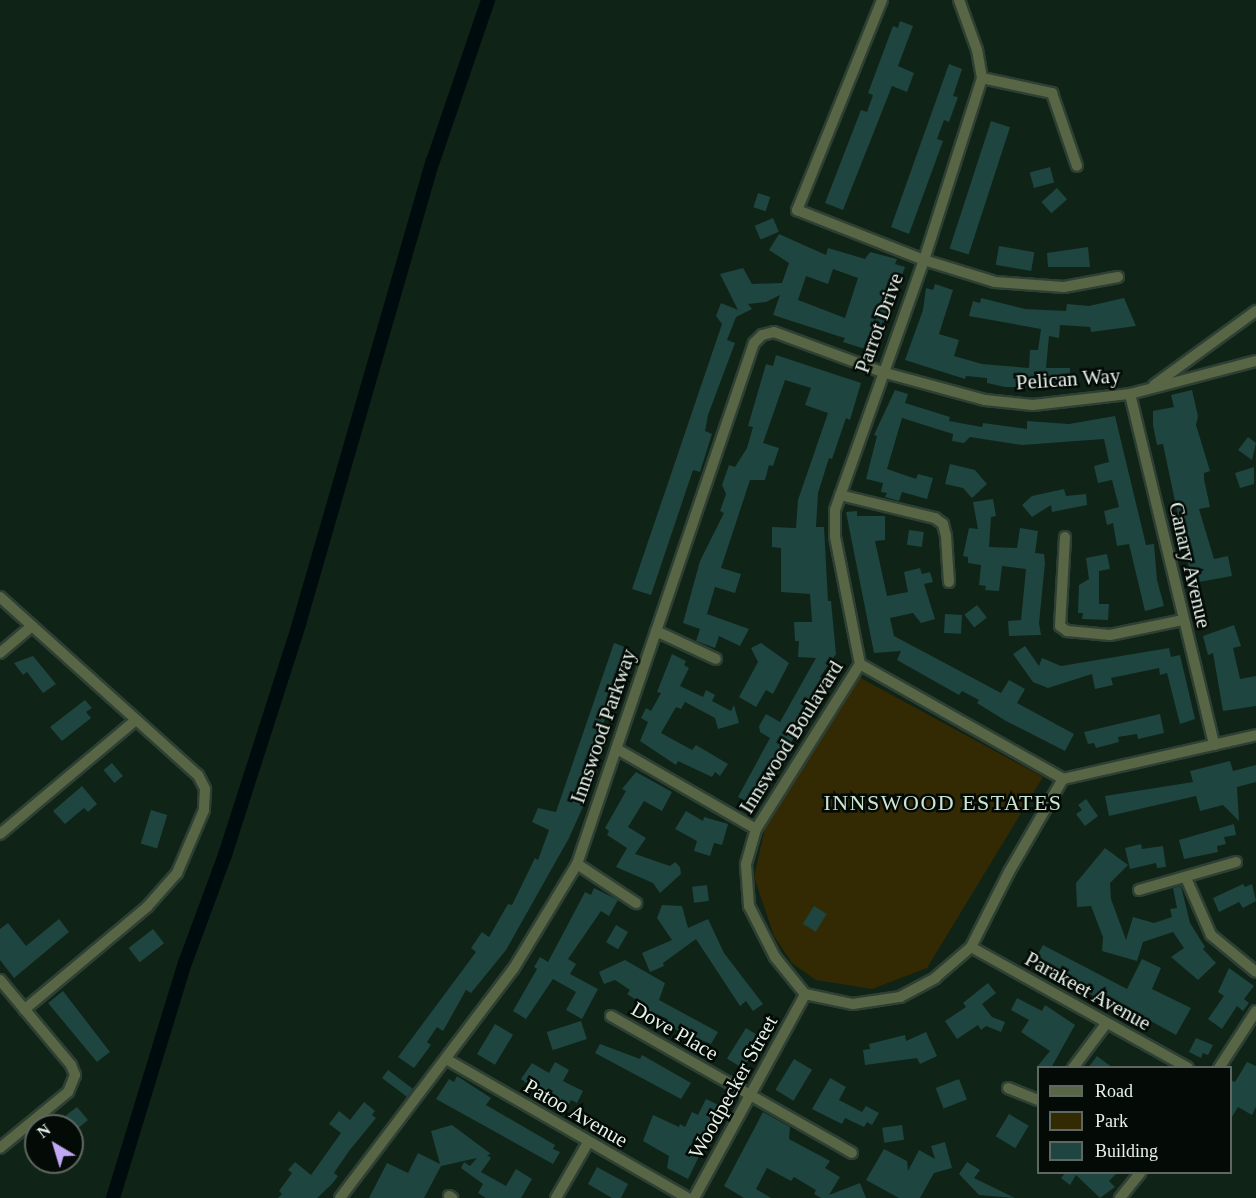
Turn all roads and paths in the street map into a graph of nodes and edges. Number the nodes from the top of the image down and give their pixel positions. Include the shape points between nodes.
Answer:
1 (882, 0) edge
2 (959, 0) edge
3 (982, 78) junction
4 (1077, 166) dead end
5 (924, 260) junction
6 (1118, 277) dead end
7 (1256, 311) edge
8 (1256, 361) edge
9 (882, 372) junction
10 (1150, 388) junction
11 (1130, 394) junction
12 (840, 495) junction
13 (1065, 537) dead end
14 (949, 582) dead end
15 (0, 597) edge
16 (1183, 620) junction
17 (32, 626) junction
18 (656, 631) junction
19 (0, 653) edge
20 (716, 659) dead end
21 (861, 664) junction
22 (136, 720) junction
23 (1256, 735) edge
24 (1214, 745) junction
25 (617, 748) junction
26 (1063, 779) junction
27 (756, 829) junction
28 (0, 834) edge
29 (1236, 862) dead end
30 (577, 864) junction
31 (1186, 878) junction
32 (1139, 890) dead end
33 (636, 903) dead end
34 (971, 947) junction
35 (1256, 972) edge
36 (0, 980) edge
37 (805, 994) junction
38 (24, 1010) junction
39 (1256, 1011) edge
40 (611, 1016) dead end
41 (1105, 1025) junction
42 (446, 1059) junction
43 (1074, 1066) edge
44 (1184, 1066) edge
45 (1221, 1066) edge
46 (1008, 1088) dead end
47 (751, 1098) junction
48 (1037, 1100) edge
49 (1, 1143) edge
50 (587, 1143) junction
51 (852, 1153) dead end
52 (1141, 1174) edge
53 (340, 1198) edge
54 (556, 1198) edge
55 (688, 1198) edge
56 (694, 1198) edge
57 (1120, 1198) edge

1 - 5 street via 797,210
2 - 3 street, Parrot Drive via 977,50
3 - 4 street via 1052,93
3 - 5 street, Parrot Drive
5 - 6 street via 995,282 1064,287
5 - 9 street, Parrot Drive
7 - 10 street
8 - 10 street, Pelican Way
9 - 11 street, Pelican Way via 986,400 1033,405
9 - 12 street, Parrot Drive
9 - 18 street, Innswood Parkway via 774,332 754,343
10 - 11 street, Pelican Way
11 - 16 street, Canary Avenue
12 - 14 street via 935,518 943,524
12 - 21 street, Parrot Drive via 835,510 835,536
13 - 16 street via 1060,626 1067,631 1110,635
15 - 17 street
16 - 24 street, Canary Avenue
17 - 19 street
17 - 22 street
18 - 20 street
18 - 25 street, Innswood Parkway
21 - 26 street, Innswood Boulavard
21 - 27 street, Innswood Boulavard
22 - 28 street
22 - 38 street via 198,775 206,789 204,810 177,873 147,907
23 - 24 street
24 - 26 street
25 - 27 street
25 - 30 street, Innswood Parkway
26 - 34 street
27 - 37 street, Innswood Boulavard via 746,865 749,906 775,957
29 - 31 street
30 - 33 street
30 - 42 street, Innswood Parkway via 514,968
31 - 32 street
31 - 35 street via 1211,935
34 - 37 street via 935,978 900,997 853,1004
34 - 41 street, Parakeet Avenue
36 - 38 street
37 - 47 street, Woodpecker Street
38 - 49 street via 71,1065 75,1075 68,1092
39 - 45 street
40 - 47 street, Dove Place
41 - 43 street
41 - 44 street, Parakeet Avenue
42 - 50 street, Patoo Avenue
42 - 53 street, Innswood Parkway
46 - 48 street
47 - 51 street, Dove Place
47 - 56 street, Woodpecker Street
50 - 54 street
50 - 55 street, Patoo Avenue
52 - 57 street

